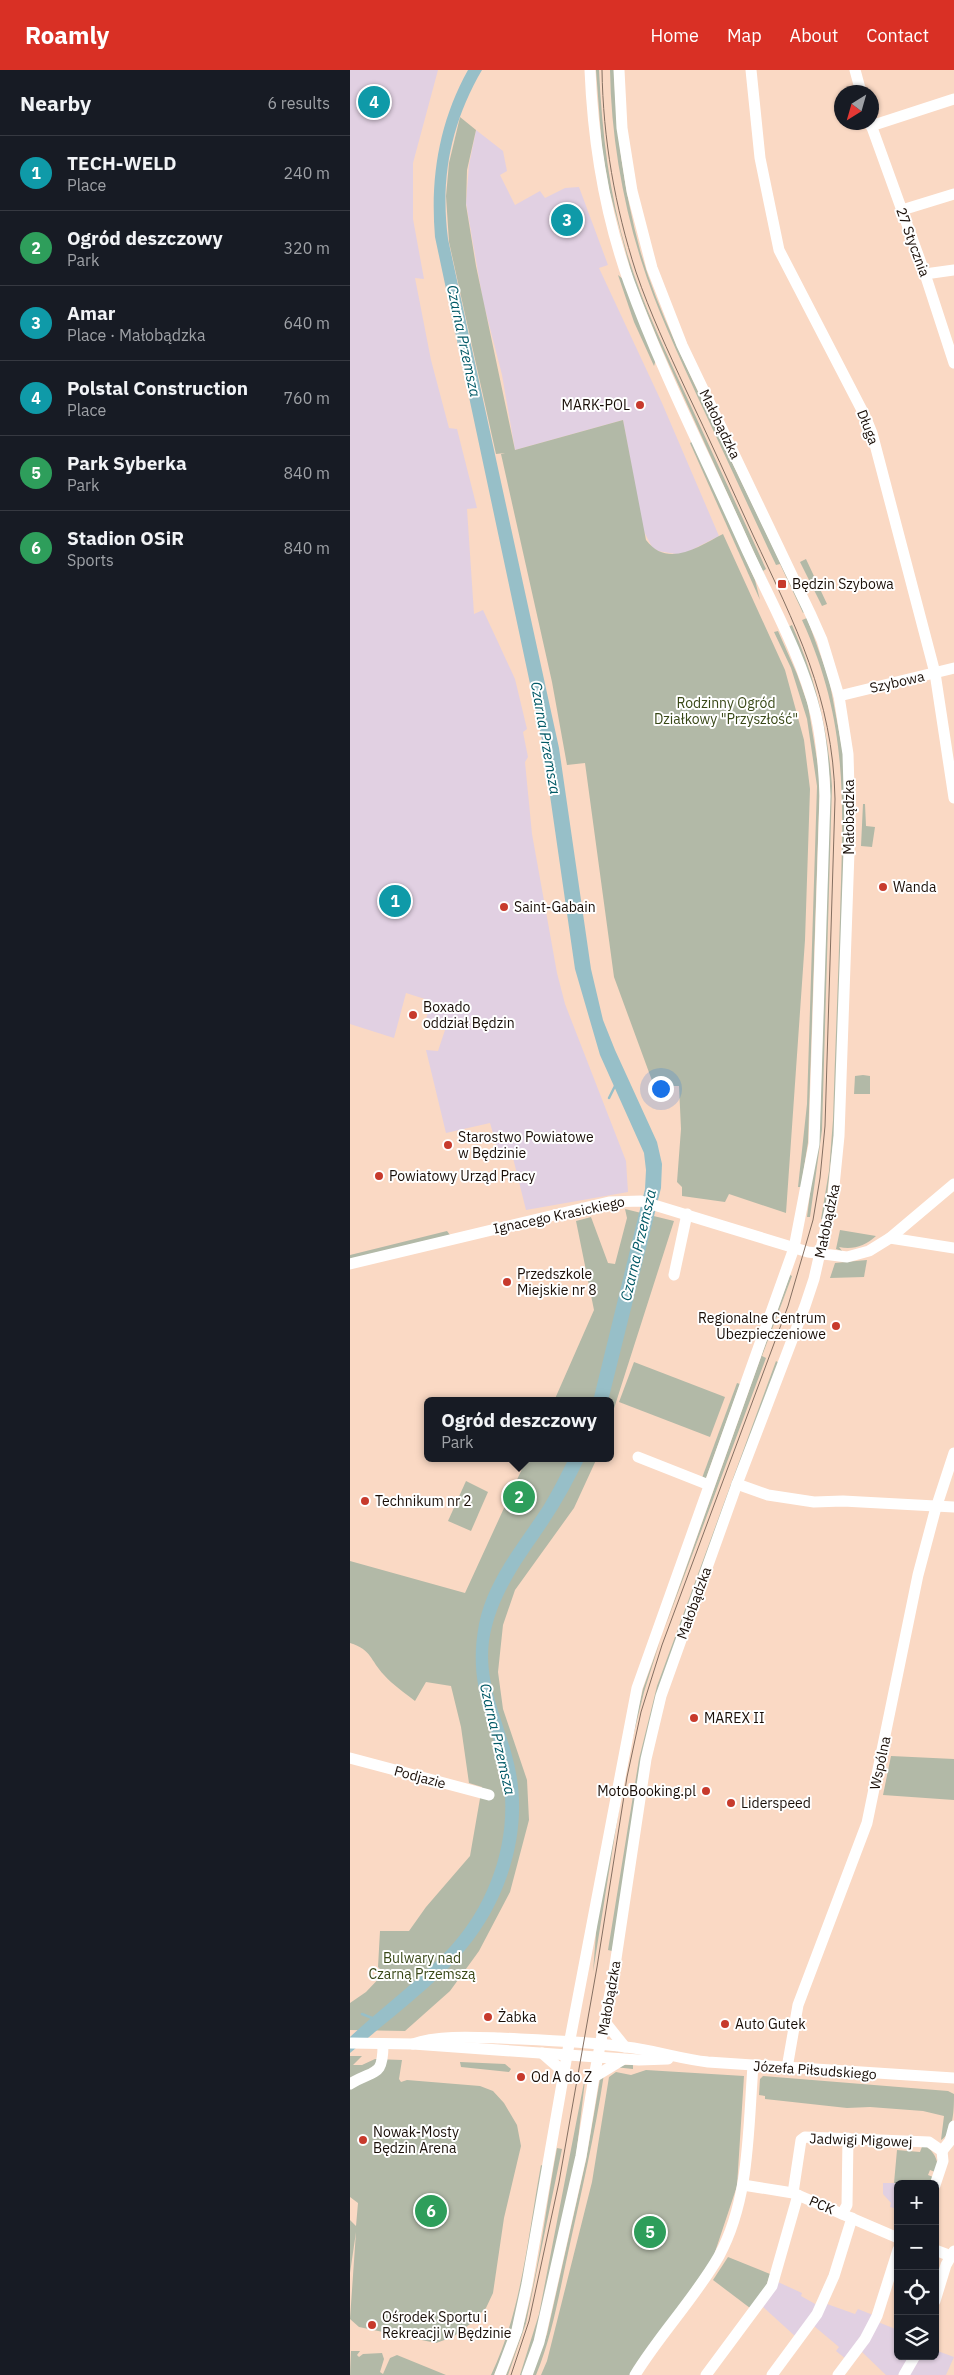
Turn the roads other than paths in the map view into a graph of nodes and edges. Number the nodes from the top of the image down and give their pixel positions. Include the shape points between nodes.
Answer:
1 (590, 70) edge
2 (619, 70) edge
3 (751, 70) edge
4 (855, 70) edge
5 (859, 85) edge
6 (954, 99) edge
7 (879, 122) edge
8 (873, 130) edge
9 (954, 194) edge
10 (902, 210) junction
11 (954, 270) edge
12 (925, 274) junction
13 (954, 363) edge
14 (954, 668) edge
15 (935, 673) junction
16 (839, 696) junction
17 (954, 798) edge
18 (954, 1184) edge
19 (688, 1214) junction
20 (904, 1234) junction
21 (794, 1248) junction
22 (954, 1248) edge
23 (820, 1255) junction
24 (350, 1264) edge
25 (674, 1275) dead end
26 (954, 1453) edge
27 (638, 1457) dead end
28 (737, 1484) junction
29 (709, 1485) junction
30 (937, 1506) junction
31 (954, 1507) edge
32 (350, 1758) edge
33 (489, 1795) dead end
34 (575, 2017) junction
35 (606, 2022) junction
36 (551, 2039) junction
37 (570, 2040) junction
38 (350, 2043) edge
39 (413, 2044) junction
40 (601, 2044) junction
41 (383, 2045) junction
42 (625, 2047) junction
43 (542, 2053) junction
44 (567, 2054) junction
45 (598, 2057) junction
46 (676, 2058) junction
47 (623, 2059) junction
48 (753, 2066) junction
49 (787, 2068) junction
50 (594, 2077) junction
51 (954, 2078) edge
52 (564, 2079) junction
53 (350, 2084) edge
54 (954, 2126) edge
55 (848, 2138) junction
56 (942, 2151) junction
57 (937, 2180) edge
58 (743, 2185) junction
59 (796, 2194) junction
60 (847, 2216) junction
61 (894, 2236) edge
62 (939, 2251) edge
63 (952, 2254) edge
64 (894, 2263) edge
65 (939, 2291) edge
66 (913, 2360) edge
67 (500, 2375) edge
68 (527, 2375) edge
69 (635, 2375) edge
70 (706, 2375) edge
71 (772, 2375) edge
72 (838, 2375) edge
73 (904, 2375) edge

1 - 21 street, Małobądzka via 592,122 604,190 629,281 661,360 797,660 813,706 820,741 825,806 814,1144
2 - 16 street, Małobądzka via 622,128 632,191 652,268 682,345 811,615
3 - 15 street, Długa via 760,158 779,250 872,433
4 - 5 street
6 - 7 street
8 - 10 street, 27 Stycznia
9 - 10 street
10 - 12 street, 27 Stycznia
11 - 12 street
12 - 13 street, 27 Stycznia
14 - 15 street, Szybowa
15 - 16 street, Szybowa
15 - 17 street, Długa
16 - 23 street, Małobądzka via 848,754 850,823 839,1136 833,1198
18 - 20 street
19 - 21 street, Ignacego Krasickiego
19 - 24 street, Ignacego Krasickiego via 641,1201 609,1202
19 - 25 street
20 - 22 street
20 - 23 street, Ignacego Krasickiego via 859,1255
21 - 23 street, Ignacego Krasickiego
21 - 29 street, Małobądzka
23 - 28 street, Małobądzka via 787,1358
26 - 30 street, Wspólna
27 - 29 street
28 - 30 street via 768,1494 814,1502
28 - 35 street, Małobądzka via 668,1673 654,1725
29 - 34 street, Małobądzka via 656,1631 632,1711
30 - 31 street
30 - 49 street, Wspólna via 918,1575 867,1823 798,2005
32 - 33 street, Podjazie
34 - 36 street via 565,2030
34 - 37 street, Małobądzka
35 - 40 street, Małobądzka
35 - 42 street
36 - 37 street, Józefa Piłsudskiego
36 - 39 street, Józefa Piłsudskiego via 461,2037
37 - 40 street, Józefa Piłsudskiego
37 - 44 street, Małobądzka
38 - 41 street, Józefa Piłsudskiego
39 - 41 street, Józefa Piłsudskiego
39 - 43 street, Józefa Piłsudskiego
40 - 42 street, Józefa Piłsudskiego
40 - 45 street, Małobądzka
41 - 53 street via 381,2068
42 - 46 street, Józefa Piłsudskiego
43 - 44 street, Józefa Piłsudskiego
43 - 52 street via 558,2067
44 - 45 street, Józefa Piłsudskiego
44 - 52 street, Małobądzka
45 - 47 street, Józefa Piłsudskiego
45 - 50 street, Małobądzka
46 - 47 street, Józefa Piłsudskiego
46 - 48 street, Józefa Piłsudskiego
47 - 50 street
48 - 49 street, Józefa Piłsudskiego
48 - 58 street
49 - 51 street, Józefa Piłsudskiego
50 - 68 street, Małobądzka via 561,2249 539,2342
52 - 67 street, Małobądzka via 517,2330
54 - 56 street via 950,2141
55 - 56 street, Jadwigi Migowej via 928,2142
55 - 59 street, Jadwigi Migowej via 805,2137 801,2140
55 - 60 street
56 - 57 street via 943,2162
58 - 59 street, PCK
58 - 69 street via 732,2227 716,2261
59 - 60 street, PCK
59 - 70 street via 772,2286
60 - 61 street, PCK
60 - 71 street via 834,2276 818,2314
62 - 63 street
63 - 65 street
64 - 72 street via 877,2316 865,2339
66 - 73 street

